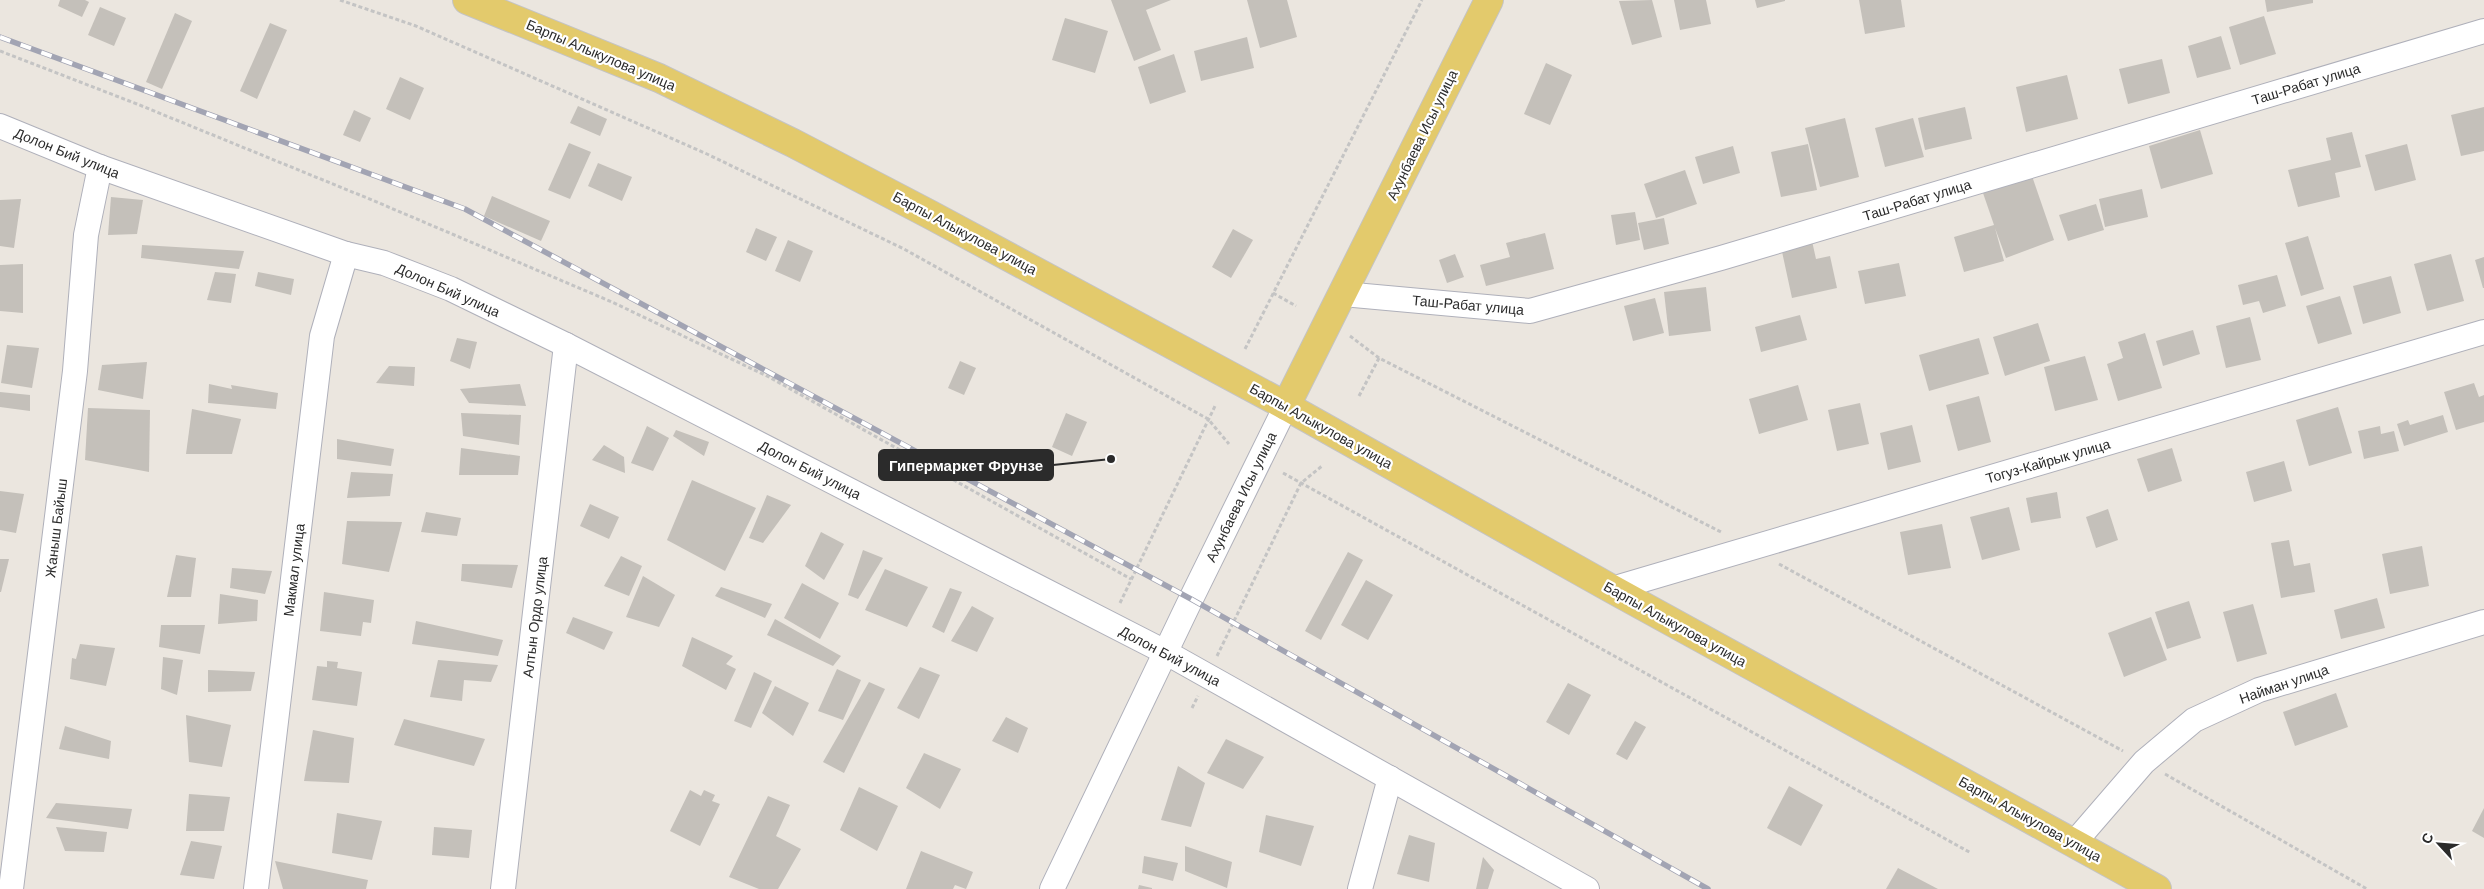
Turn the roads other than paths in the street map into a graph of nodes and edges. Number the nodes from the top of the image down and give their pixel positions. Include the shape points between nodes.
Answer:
1 (466, 0) edge
2 (1489, 0) edge
3 (2484, 31) edge
4 (0, 126) edge
5 (100, 168) junction
6 (346, 254) junction
7 (1343, 294) junction
8 (2484, 332) edge
9 (566, 345) junction
10 (1286, 406) junction
11 (1612, 590) junction
12 (2484, 622) edge
13 (1165, 652) junction
14 (1390, 778) junction
15 (2074, 843) junction
16 (11, 889) edge
17 (256, 889) edge
18 (504, 889) edge
19 (1052, 889) edge
20 (1360, 889) edge
21 (1587, 889) edge
22 (2157, 889) edge

1 - 10 main road, Барпы Алыкулова улица via 659,78 793,143
2 - 7 main road, Ахунбаева Исы улица
3 - 7 street, Таш-Рабат улица via 1730,255 1530,311
4 - 5 street, Долон Бий улица
5 - 6 street, Долон Бий улица
5 - 16 street, Жаныш Байыш via 86,235 75,370
6 - 9 street, Долон Бий улица via 384,263 451,289
6 - 17 street, Макмал улица via 322,336
7 - 10 main road, Ахунбаева Исы улица
8 - 11 street, Тогуз-Кайрык улица
9 - 13 street, Долон Бий улица
9 - 18 street, Алтын Ордо улица
10 - 11 main road, Барпы Алыкулова улица
10 - 13 street, Ахунбаева Исы улица
11 - 15 main road, Барпы Алыкулова улица
12 - 15 street, Найман улица via 2260,690 2194,720 2144,762
13 - 14 street, Долон Бий улица
13 - 19 street, Ахунбаева Исы улица
14 - 20 street
14 - 21 street, Долон Бий улица
15 - 22 main road, Барпы Алыкулова улица

